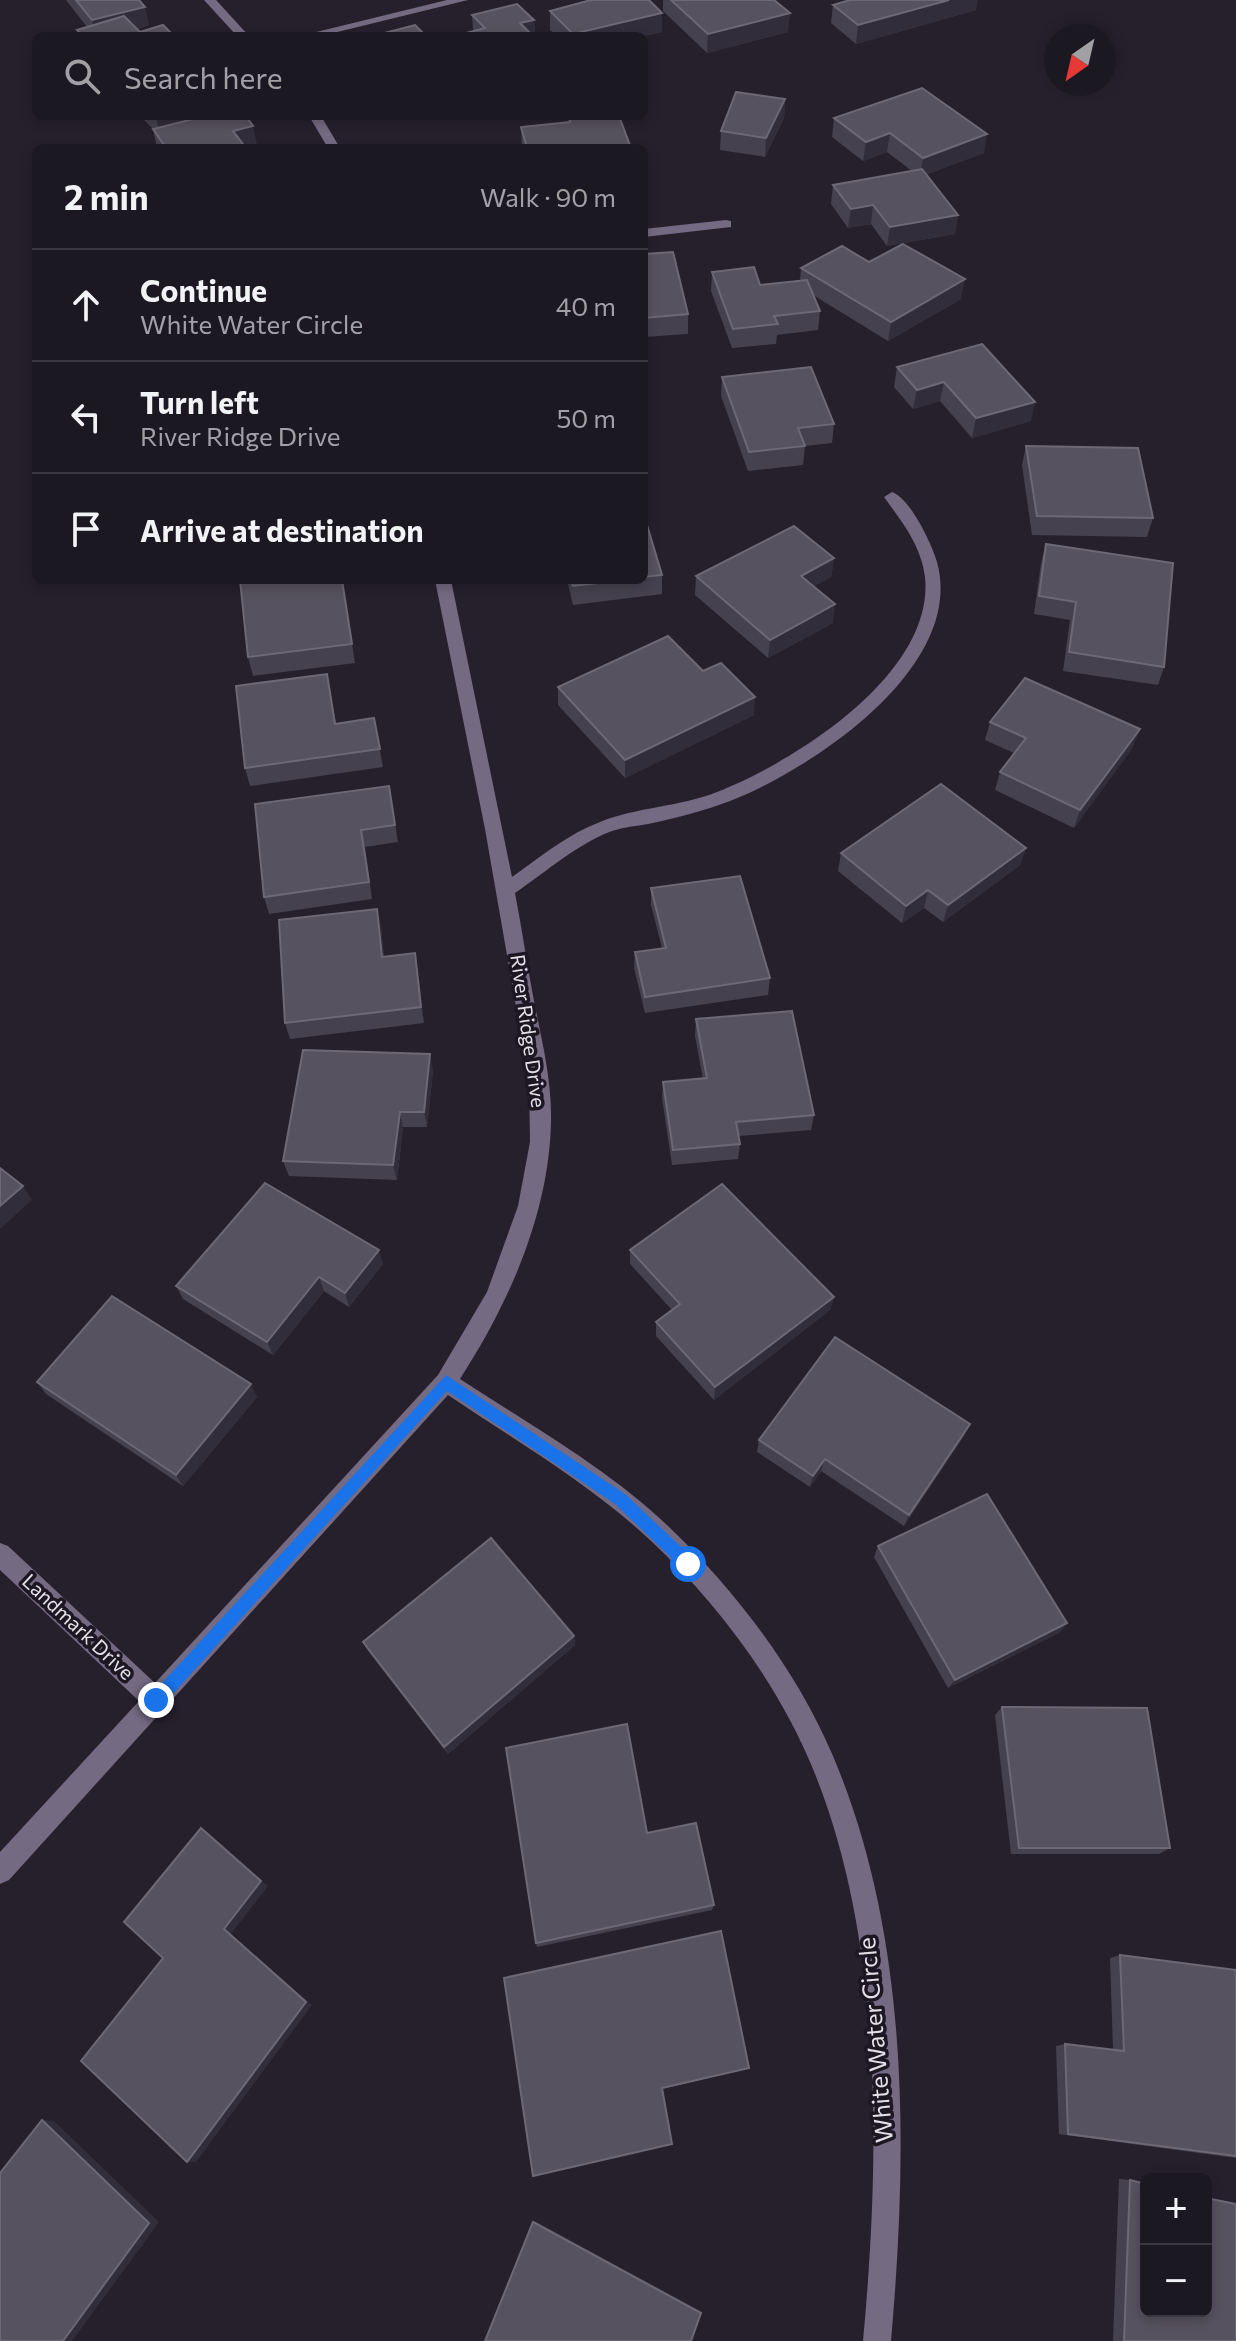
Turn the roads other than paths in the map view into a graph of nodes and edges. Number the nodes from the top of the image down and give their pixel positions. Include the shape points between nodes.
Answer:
1 (210, 0) edge
2 (462, 0) edge
3 (239, 32) edge
4 (323, 32) edge
5 (317, 120) edge
6 (332, 144) edge
7 (726, 224) dead end
8 (648, 233) edge
9 (892, 497) dead end
10 (444, 584) edge
11 (507, 889) junction
12 (446, 1382) junction
13 (0, 1554) edge
14 (156, 1700) junction
15 (0, 1871) edge
16 (877, 2341) edge

1 - 3 street
2 - 4 street
5 - 6 street
7 - 8 street
9 - 11 street via 928,553 931,606 909,658 886,687 838,730 763,779 723,797 605,826
10 - 11 street, River Ridge Drive
11 - 12 street, River Ridge Drive via 541,1099 541,1139 510,1266 474,1340
12 - 14 street, River Ridge Drive
12 - 16 street, White Water Circle via 620,1499 659,1534 749,1637 785,1689 820,1757 836,1794 859,1884 877,1993 888,2195
13 - 14 street, Landmark Drive
14 - 15 street, River Ridge Drive

